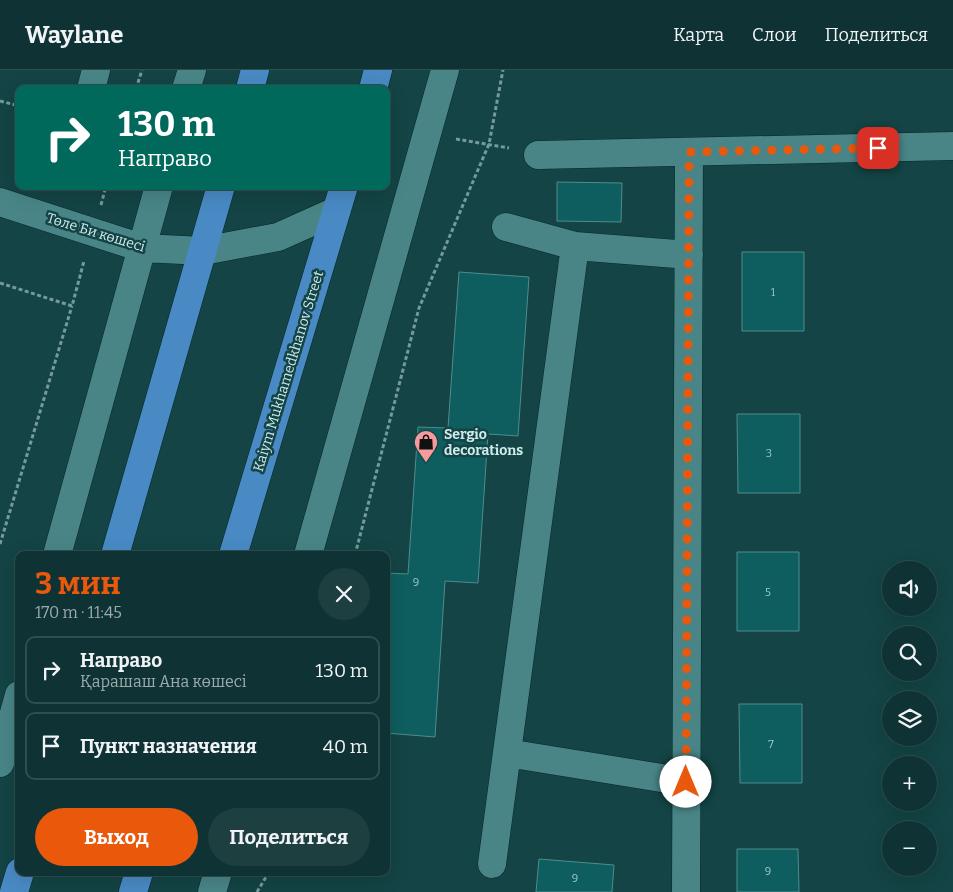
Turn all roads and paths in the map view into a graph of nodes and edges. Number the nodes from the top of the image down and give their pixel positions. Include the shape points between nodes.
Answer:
1 (96, 70) edge
2 (142, 70) edge
3 (192, 70) edge
4 (255, 70) edge
5 (378, 70) edge
6 (445, 70) edge
7 (504, 70) edge
8 (92, 85) edge
9 (137, 85) edge
10 (187, 85) edge
11 (251, 85) edge
12 (374, 85) edge
13 (0, 101) edge
14 (15, 105) edge
15 (427, 136) junction
16 (489, 144) junction
17 (953, 146) edge
18 (689, 152) junction
19 (538, 155) joint
20 (105, 190) edge
21 (158, 190) edge
22 (220, 190) edge
23 (340, 199) edge
24 (0, 202) edge
25 (506, 227) dead end
26 (93, 232) junction
27 (575, 246) junction
28 (142, 248) junction
29 (203, 251) junction
30 (689, 254) junction
31 (0, 283) edge
32 (72, 306) junction
33 (0, 544) edge
34 (58, 551) edge
35 (116, 551) edge
36 (234, 551) edge
37 (309, 551) edge
38 (355, 551) edge
39 (15, 709) edge
40 (507, 753) junction
41 (0, 763) edge
42 (686, 782) junction
43 (492, 864) dead end
44 (19, 876) edge
45 (138, 876) edge
46 (217, 876) edge
47 (267, 876) edge
48 (14, 892) edge
49 (133, 892) edge
50 (212, 892) edge
51 (257, 892) edge
52 (686, 892) edge

1 - 8 street
2 - 9 path
3 - 10 street
4 - 11 main road
5 - 12 main road
6 - 15 street
7 - 16 path
13 - 14 path
15 - 16 path
15 - 37 street
16 - 19 path
16 - 38 path via 419,308
17 - 18 street
18 - 19 street
18 - 30 street
20 - 26 path
21 - 28 street
22 - 29 main road
23 - 29 street, Төле Би көшесі via 278,237
23 - 36 main road, Kaiym Mukhamedkhanov Street
24 - 26 street, Төле Би көшесі
25 - 27 street
26 - 28 street, Төле Би көшесі
26 - 32 path
27 - 30 street
27 - 40 street
28 - 29 street, Төле Би көшесі
28 - 34 street
29 - 35 main road
30 - 42 street
31 - 32 path
32 - 33 path
39 - 41 street
40 - 42 street
40 - 43 street
42 - 52 street
44 - 48 main road
45 - 49 main road
46 - 50 street
47 - 51 path

